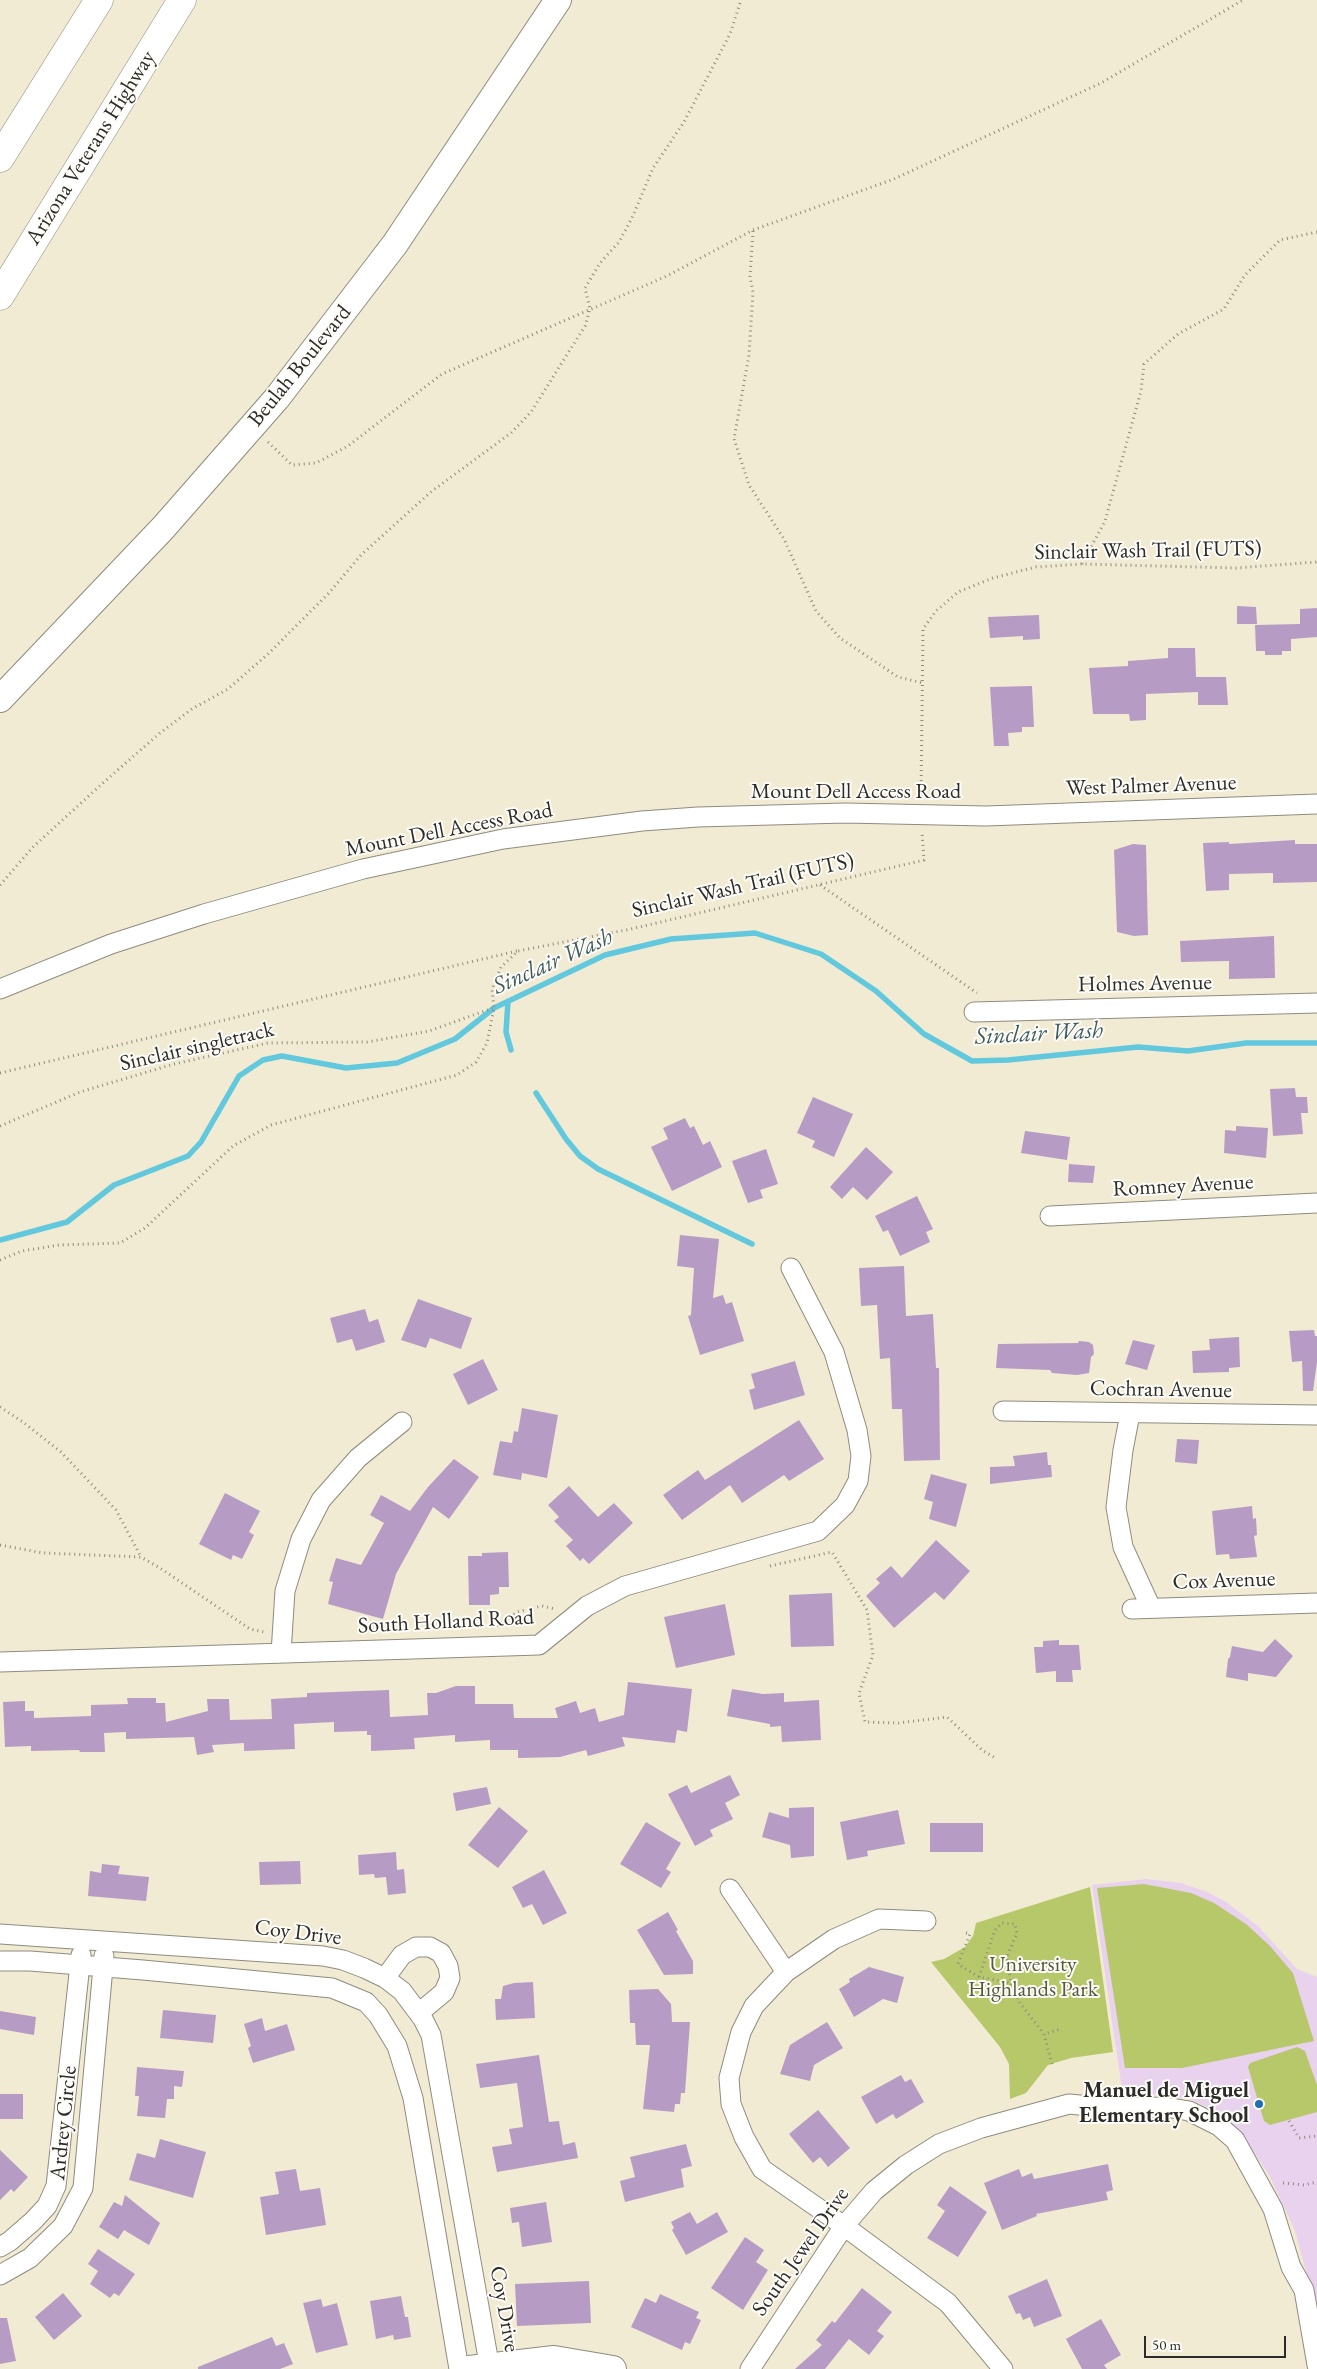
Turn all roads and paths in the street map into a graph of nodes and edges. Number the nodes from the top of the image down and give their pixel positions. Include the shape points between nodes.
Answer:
1 (99, 0) edge
2 (182, 0) edge
3 (558, 0) edge
4 (741, 0) edge
5 (1243, 0) edge
6 (0, 158) edge
7 (753, 230) junction
8 (1317, 232) edge
9 (0, 296) edge
10 (590, 309) junction
11 (251, 427) junction
12 (1317, 562) edge
13 (1082, 564) junction
14 (922, 683) junction
15 (0, 700) edge
16 (1317, 804) edge
17 (921, 814) junction
18 (986, 816) joint
19 (820, 884) junction
20 (0, 885) edge
21 (518, 951) junction
22 (0, 989) edge
23 (1317, 1003) edge
24 (494, 1008) junction
25 (1007, 1011) junction
26 (974, 1012) dead end
27 (0, 1073) edge
28 (0, 1126) edge
29 (1317, 1203) edge
30 (1050, 1216) dead end
31 (0, 1260) edge
32 (791, 1268) dead end
33 (0, 1408) edge
34 (1003, 1411) dead end
35 (1130, 1414) junction
36 (1317, 1415) edge
37 (402, 1422) dead end
38 (0, 1545) edge
39 (141, 1557) junction
40 (761, 1568) dead end
41 (1317, 1603) edge
42 (1132, 1608) dead end
43 (1151, 1608) junction
44 (562, 1610) dead end
45 (490, 1627) dead end
46 (281, 1644) junction
47 (0, 1662) edge
48 (997, 1759) dead end
49 (730, 1889) dead end
50 (926, 1921) dead end
51 (966, 1933) dead end
52 (0, 1934) edge
53 (83, 1938) junction
54 (106, 1940) junction
55 (0, 1961) edge
56 (80, 1965) junction
57 (103, 1967) junction
58 (786, 1972) junction
59 (979, 1977) junction
60 (384, 1978) junction
61 (1011, 1983) junction
62 (419, 2012) junction
63 (1061, 2029) dead end
64 (1044, 2034) junction
65 (1052, 2064) dead end
66 (1289, 2121) dead end
67 (1317, 2136) edge
68 (1317, 2182) edge
69 (1283, 2183) dead end
70 (844, 2226) junction
71 (0, 2247) edge
72 (0, 2275) edge
73 (1317, 2365) edge
74 (483, 2368) edge
75 (459, 2369) edge
76 (613, 2369) edge
77 (750, 2369) edge
78 (1004, 2369) edge

1 - 6 highway
2 - 9 highway, Arizona Veterans Highway
3 - 11 main road, Beulah Boulevard via 395,244 338,321
4 - 10 path via 730,34 684,122 652,168 619,242 600,263 585,288
5 - 7 path via 1101,83 894,179
7 - 10 path via 667,276
7 - 14 path via 749,355 734,439 749,485 784,539 816,611 840,638 898,677
8 - 13 path via 1280,240 1245,275 1224,309 1178,334 1144,364 1141,391 1105,521
10 - 11 path via 442,374 348,446 316,463 292,465
10 - 20 path via 585,326 547,390 511,433 432,491 361,555 329,593 268,654 228,688 160,733 33,847
11 - 15 main road, Beulah Boulevard via 163,528
12 - 13 path, Sinclair Wash Trail (FUTS) via 1236,568
13 - 14 path, Sinclair Wash Trail (FUTS) via 1036,567 993,578 958,592 936,612 924,629
14 - 17 path, Sinclair Wash Trail (FUTS)
16 - 18 street, West Palmer Avenue
17 - 18 street, Mount Dell Access Road
17 - 19 path, Sinclair Wash Trail (FUTS) via 924,860
17 - 22 street, Mount Dell Access Road via 698,817 503,838 363,869 204,914 111,944
19 - 21 path, Sinclair Wash Trail (FUTS) via 632,929
19 - 25 path via 948,975
21 - 24 path via 501,967 492,989
21 - 27 path, Sinclair Wash Trail (FUTS)
23 - 25 street, Holmes Avenue
24 - 28 path, Sinclair singletrack via 429,1031 376,1041 268,1043 174,1064 80,1092
24 - 31 path via 487,1043 476,1062 457,1075 271,1125 233,1146 145,1228 120,1243 59,1246 22,1252
25 - 26 street, Holmes Avenue
29 - 30 street, Romney Avenue
32 - 46 street, South Holland Road via 834,1352 857,1430 861,1456 858,1481 849,1497 818,1531 625,1586 587,1606 539,1645
33 - 39 path via 24,1422 68,1459 116,1510
34 - 35 street, Cochran Avenue
35 - 36 street, Cochran Avenue
35 - 43 street via 1116,1507 1123,1547
37 - 46 street via 358,1458 321,1500 301,1540 285,1591
38 - 39 path via 43,1553
39 - 46 path via 250,1629
40 - 48 path via 832,1552 867,1610 872,1655 859,1693 864,1722 899,1723 947,1716 982,1750
41 - 43 street, Cox Avenue
42 - 43 street, Cox Avenue
44 - 45 path via 542,1606 517,1612
46 - 47 street, South Holland Road
49 - 58 street
50 - 58 street via 879,1919 834,1939
51 - 59 path via 970,1934 958,1964
52 - 53 street, Coy Drive
53 - 54 street, Coy Drive
53 - 56 street, Ardrey Circle
54 - 57 street, Ardrey Circle
54 - 60 street, Coy Drive via 323,1956 344,1960
55 - 56 street
56 - 57 street
56 - 71 street, Ardrey Circle via 56,2186 47,2206
57 - 72 street, Ardrey Circle via 83,2188 63,2226 30,2258
57 - 75 street via 332,1988 366,2002 378,2015 397,2046 413,2098
58 - 70 street via 754,2006 741,2032 729,2078 730,2104 762,2169
59 - 61 path
59 - 61 path via 995,1930 1002,1923 1015,1924 1017,1933 1008,1957
60 - 62 street, Coy Drive via 402,1991
60 - 62 street via 402,1955 416,1947 430,1947 441,1953 450,1978 444,1992
61 - 64 path via 1020,2003
62 - 74 street, Coy Drive via 436,2058
63 - 64 path
64 - 65 path
66 - 67 path via 1299,2138
68 - 69 path via 1304,2185
70 - 73 street, South Jewel Drive via 874,2191 906,2165 939,2144 981,2128 1068,2104 1110,2108 1166,2107 1190,2112 1219,2126 1235,2140 1273,2210 1291,2267 1304,2290
70 - 77 street, South Jewel Drive
70 - 78 street via 948,2303
74 - 76 main road via 554,2358

